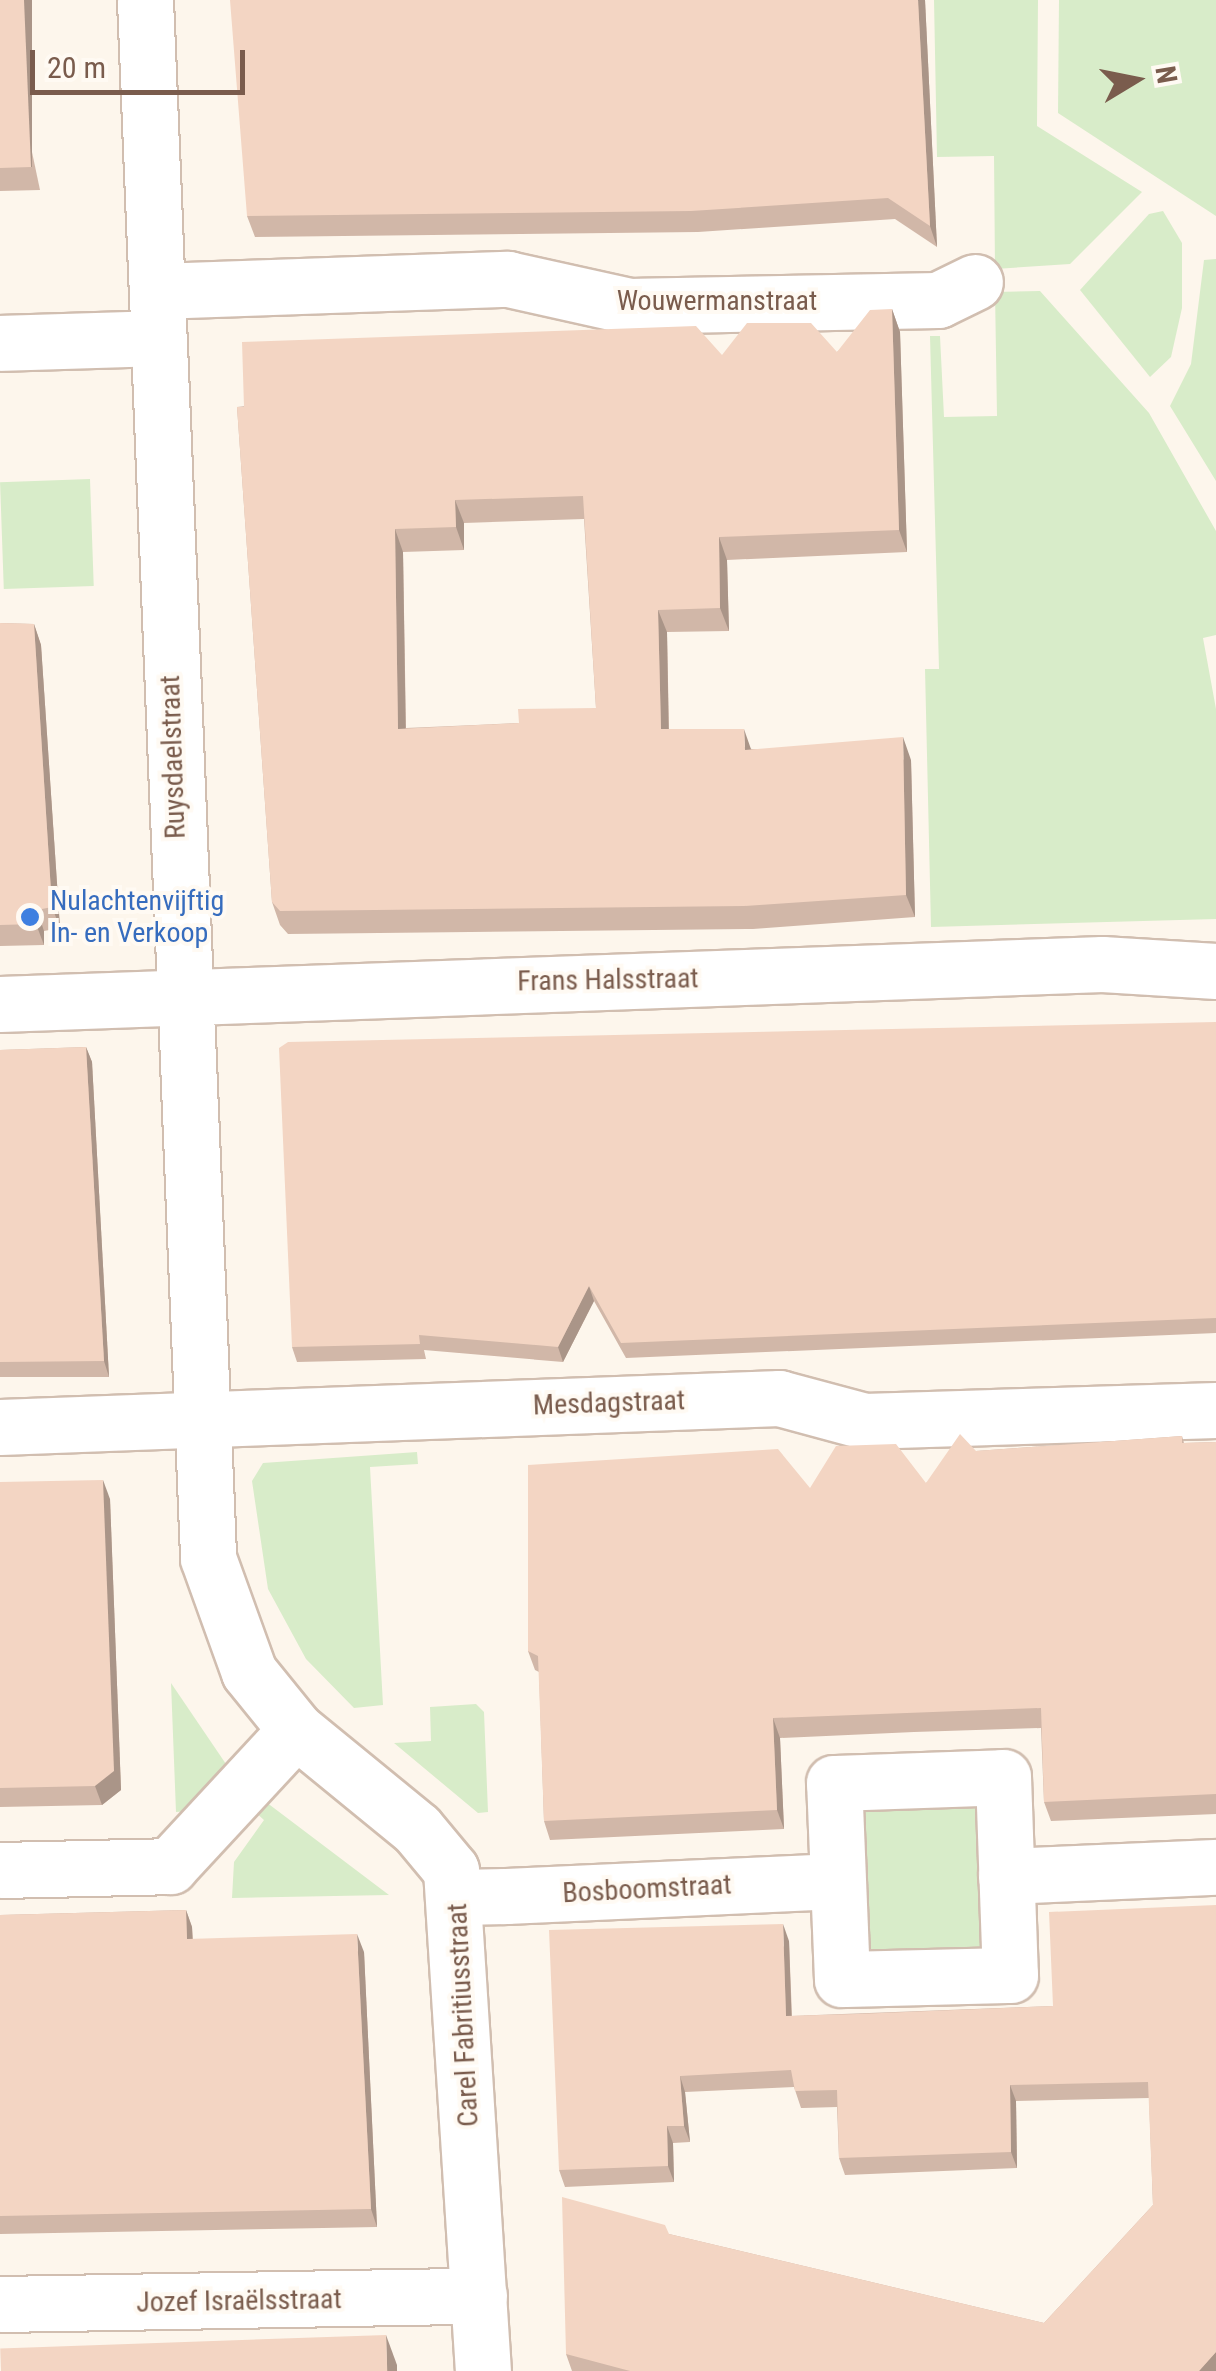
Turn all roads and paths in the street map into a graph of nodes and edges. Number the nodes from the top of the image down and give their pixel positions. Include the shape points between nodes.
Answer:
1 (145, 0) edge
2 (975, 282) dead end
3 (157, 314) junction
4 (0, 343) edge
5 (1216, 971) edge
6 (182, 996) junction
7 (0, 1004) edge
8 (1216, 1410) edge
9 (199, 1422) junction
10 (0, 1428) edge
11 (296, 1730) junction
12 (1216, 1867) edge
13 (0, 1870) edge
14 (1006, 1876) junction
15 (837, 1881) junction
16 (482, 1896) junction
17 (479, 2296) junction
18 (0, 2304) edge
19 (483, 2371) edge

1 - 3 street, Ruysdaelstraat
2 - 3 street, Wouwermanstraat via 938,300 630,306 508,279
3 - 4 street, Wouwermanstraat
3 - 6 street, Ruysdaelstraat
5 - 6 street, Frans Halsstraat via 1102,964
6 - 7 street, Frans Halsstraat
6 - 9 street, Ruysdaelstraat
8 - 9 street, Mesdagstraat via 864,1421 780,1398
9 - 10 street, Mesdagstraat
9 - 11 street, Ruysdaelstraat via 208,1558 224,1615 249,1672
11 - 13 street via 170,1866
11 - 16 street, Carel Fabritiusstraat via 426,1838
12 - 14 street
14 - 15 street via 1010,1975 842,1979
14 - 15 street via 1003,1777 834,1783
15 - 16 street, Bosboomstraat
16 - 17 street, Carel Fabritiusstraat
17 - 18 street, Jozef Israëlsstraat
17 - 19 street, Carel Fabritiusstraat

